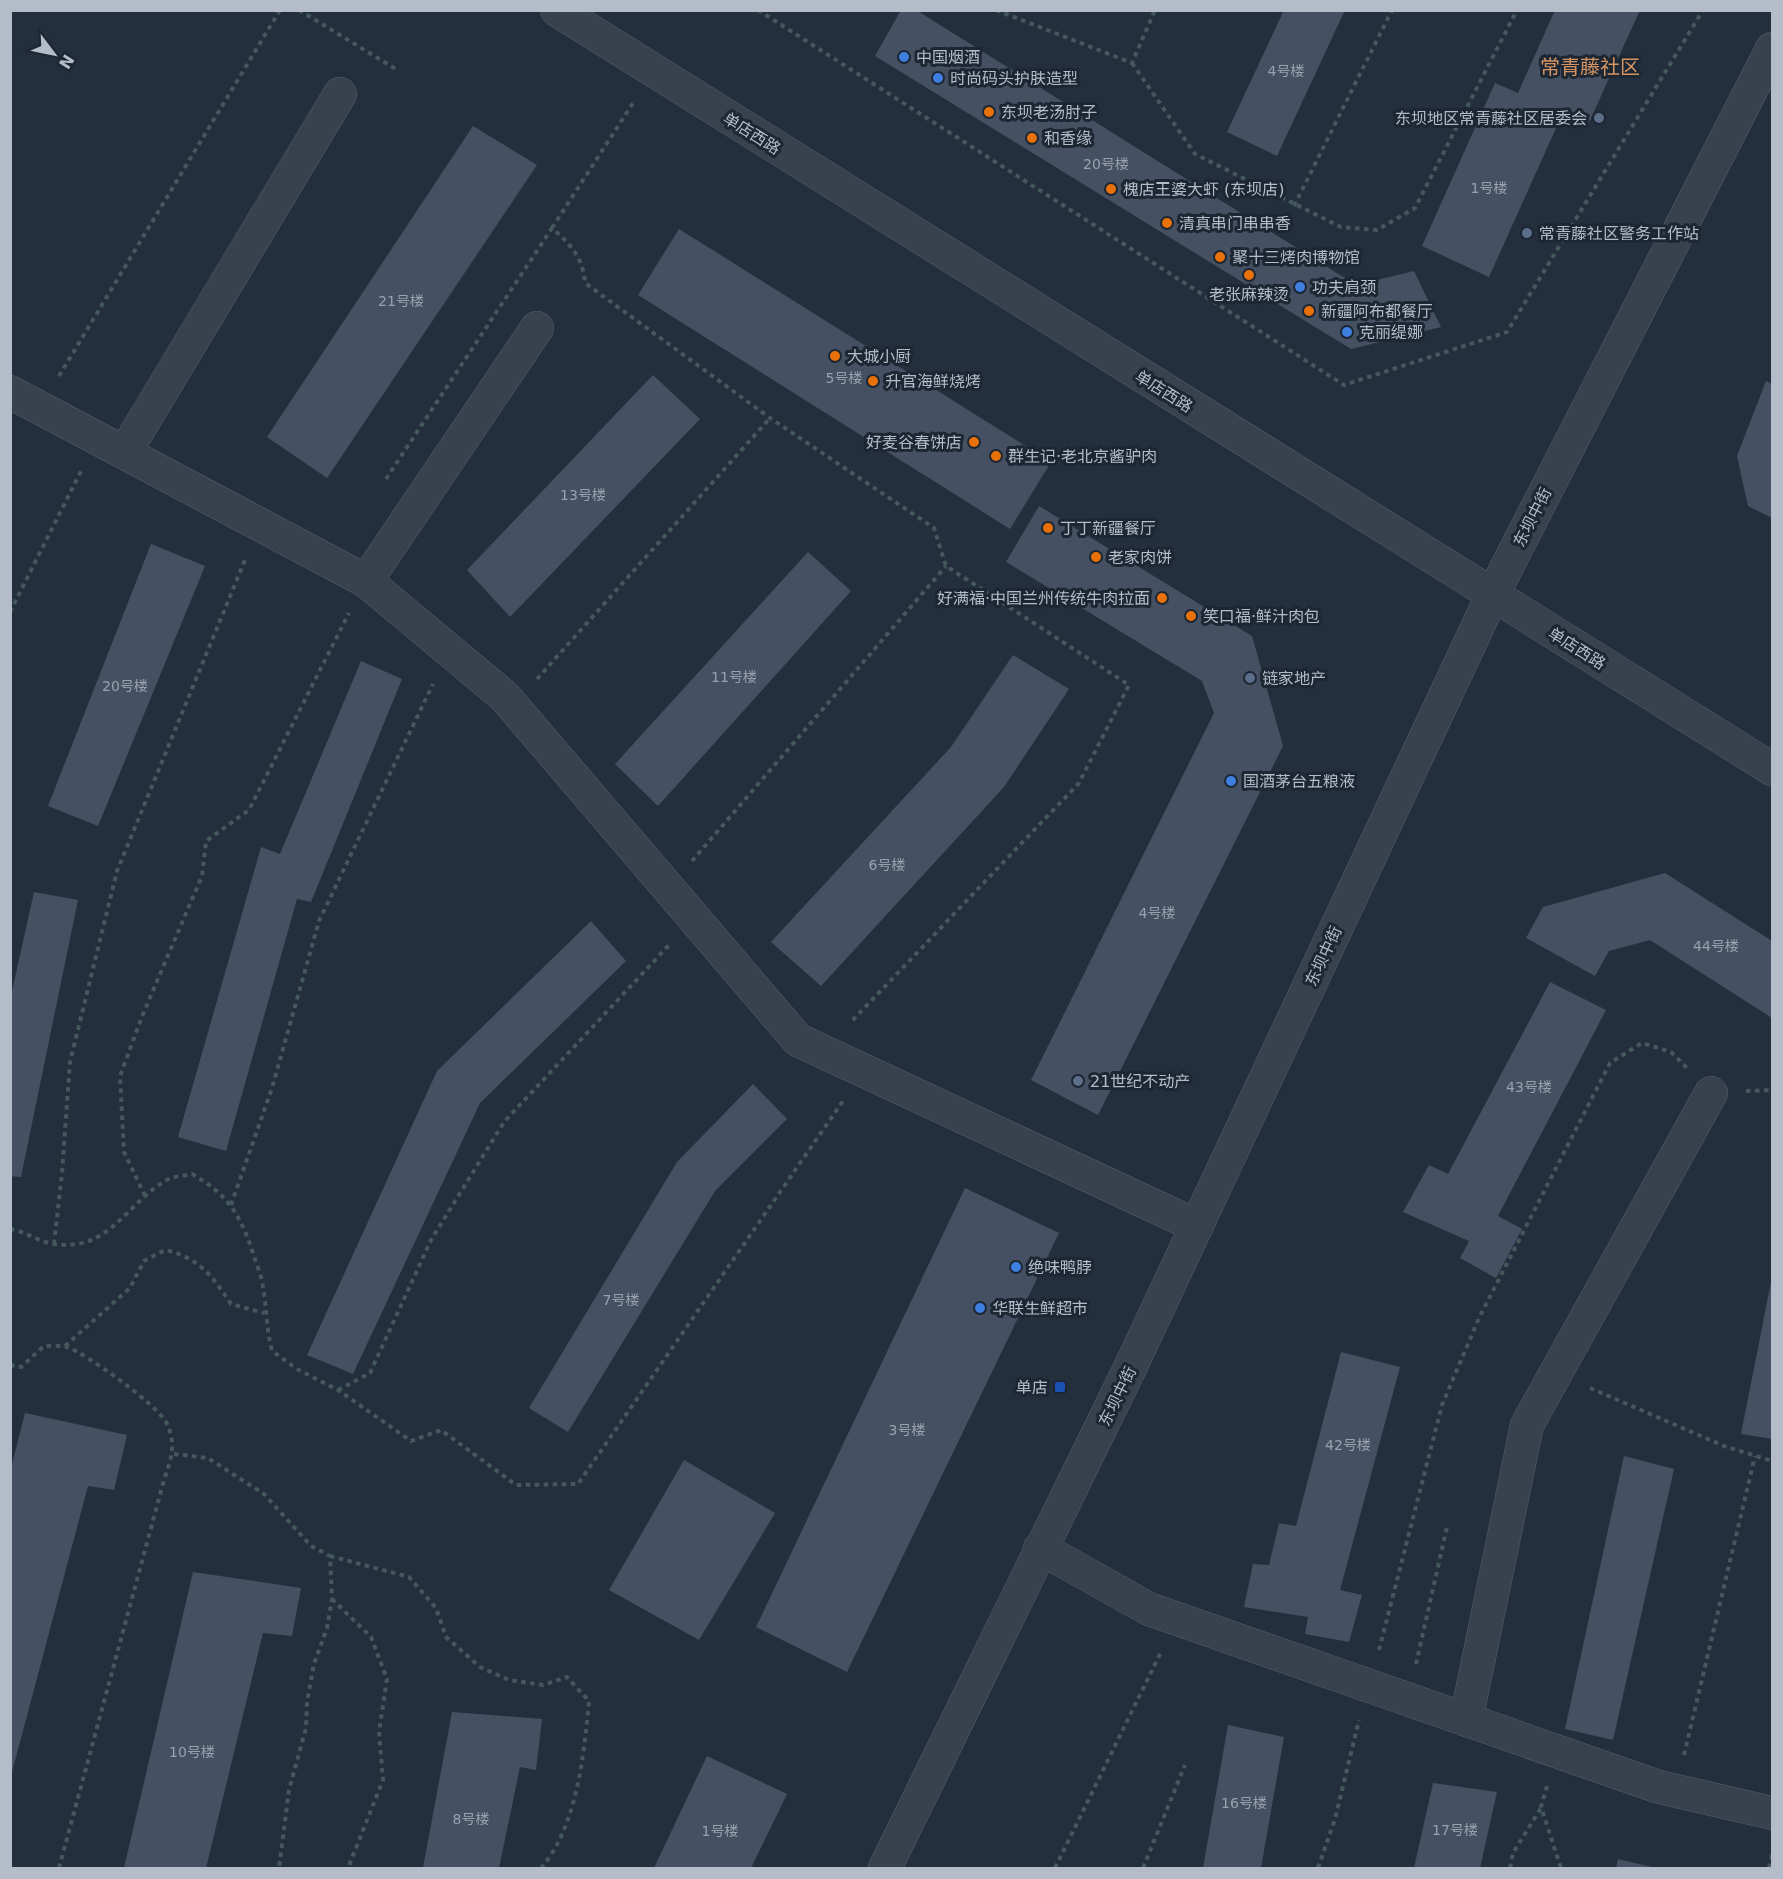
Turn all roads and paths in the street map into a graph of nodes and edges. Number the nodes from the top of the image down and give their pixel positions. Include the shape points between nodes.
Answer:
1 (280, 10) edge
2 (299, 10) edge
3 (557, 10) edge
4 (758, 10) edge
5 (996, 10) edge
6 (1155, 10) edge
7 (1392, 10) edge
8 (1516, 10) edge
9 (1703, 10) edge
10 (1773, 49) edge
11 (1132, 63) junction
12 (399, 71) dead end
13 (653, 71) junction
14 (340, 94) dead end
15 (1294, 206) junction
16 (552, 228) dead end
17 (605, 298) dead end
18 (537, 328) dead end
19 (10, 392) edge
20 (40, 408) junction
21 (770, 418) junction
22 (111, 445) junction
23 (260, 524) junction
24 (946, 566) junction
25 (366, 581) junction
26 (1492, 596) junction
27 (10, 612) edge
28 (449, 651) junction
29 (512, 706) junction
30 (1773, 769) edge
31 (668, 888) junction
32 (693, 918) junction
33 (822, 1052) junction
34 (863, 1071) junction
35 (1711, 1094) joint
36 (145, 1196) junction
37 (231, 1205) junction
38 (1197, 1226) junction
39 (10, 1228) edge
40 (54, 1244) junction
41 (264, 1313) junction
42 (65, 1346) junction
43 (10, 1365) edge
44 (1556, 1373) junction
45 (338, 1390) junction
46 (174, 1454) junction
47 (1755, 1455) junction
48 (1773, 1461) edge
49 (1447, 1527) dead end
50 (1041, 1548) junction
51 (330, 1556) junction
52 (332, 1599) junction
53 (1177, 1619) junction
54 (1367, 1686) junction
55 (1408, 1700) junction
56 (1466, 1720) junction
57 (1558, 1752) junction
58 (1185, 1765) dead end
59 (1676, 1791) junction
60 (1541, 1807) junction
61 (1773, 1813) edge
62 (1773, 1855) edge
63 (59, 1869) edge
64 (279, 1869) edge
65 (348, 1869) edge
66 (542, 1869) edge
67 (885, 1869) edge
68 (1055, 1869) edge
69 (1143, 1869) edge
70 (1318, 1869) edge
71 (1510, 1869) edge
72 (1561, 1869) edge
73 (1769, 1869) edge

1 - 20 path
2 - 12 path
3 - 13 street, 单店西路
4 - 9 path via 1344,385 1507,332
5 - 11 path
6 - 11 path
7 - 15 path
8 - 15 path via 1415,208 1377,230 1341,227
10 - 26 street, 东坝中街
11 - 15 path via 1195,154
13 - 16 path
13 - 26 street, 单店西路
14 - 22 street
17 - 21 path
18 - 25 street
19 - 20 street
20 - 22 street
21 - 24 path via 934,528
21 - 29 path
22 - 23 street
22 - 27 path
23 - 25 street
23 - 40 path via 117,871 70,1062
24 - 31 path
24 - 33 path via 1129,685 1079,783
25 - 28 street
25 - 36 path via 249,810 206,841 202,876 120,1076 124,1152
26 - 30 street, 单店西路
26 - 38 street, 东坝中街
28 - 29 street
28 - 37 path via 319,921 272,1088
29 - 31 street
31 - 32 street
32 - 33 street via 798,1041
32 - 45 path via 504,1122 430,1240 370,1373
33 - 34 street
34 - 38 street
34 - 45 path via 578,1484 516,1485 441,1430 411,1442
35 - 44 street
35 - 54 path via 1671,1052 1642,1043 1610,1064 1479,1318 1442,1405
36 - 37 path via 167,1179 192,1174 214,1187
36 - 40 path via 122,1220 92,1242
37 - 41 path via 246,1232 261,1278
38 - 50 street, 东坝中街
39 - 40 path
41 - 42 path via 231,1304 211,1274 186,1255 165,1250 144,1261 130,1288
41 - 45 path via 272,1351
42 - 43 path via 44,1346 21,1367
42 - 46 path via 143,1396 166,1422
44 - 47 path via 1724,1446
44 - 56 street via 1527,1425
46 - 51 path via 208,1458 264,1494 311,1546
46 - 63 path
47 - 48 path
47 - 59 path
49 - 55 path
50 - 53 street via 1149,1609
50 - 67 street, 东坝中街
51 - 52 path
51 - 66 path via 409,1576 436,1608 446,1637 480,1667 509,1680 543,1685 567,1677 589,1701 584,1758 573,1799 553,1855
52 - 64 path via 314,1664 306,1728 289,1790
52 - 65 path via 371,1637 387,1679 379,1732 382,1780
53 - 54 street
53 - 68 path
54 - 55 street
54 - 70 path via 1335,1819
55 - 56 street
56 - 57 street
57 - 59 street
57 - 60 path
58 - 69 path
59 - 61 street
60 - 71 path via 1513,1853
60 - 72 path
62 - 73 path

